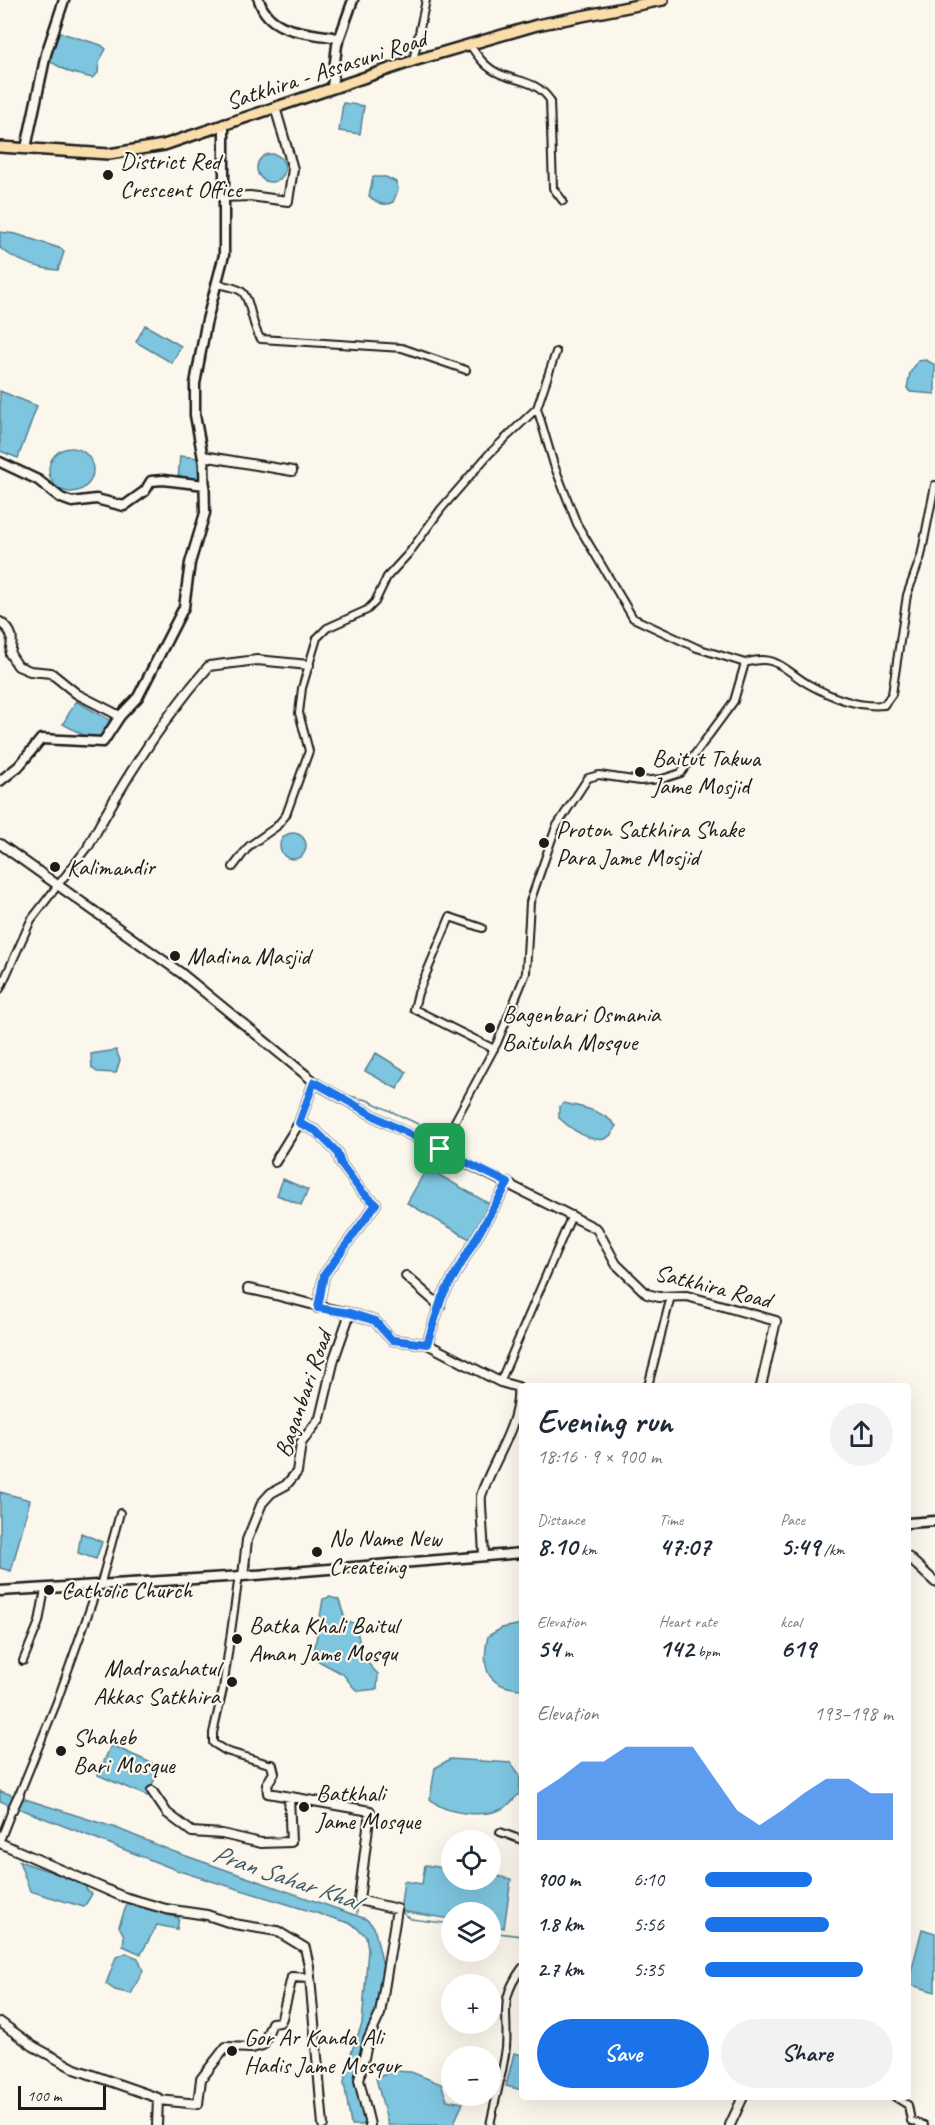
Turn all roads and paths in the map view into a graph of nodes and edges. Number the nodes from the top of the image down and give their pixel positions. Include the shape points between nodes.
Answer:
1 (64, 0) edge
2 (259, 0) edge
3 (353, 0) edge
4 (426, 0) edge
5 (663, 0) edge
6 (338, 38) junction
7 (470, 45) junction
8 (413, 61) junction
9 (332, 87) junction
10 (275, 107) junction
11 (224, 124) junction
12 (0, 147) edge
13 (26, 148) junction
14 (222, 197) junction
15 (563, 201) dead end
16 (218, 284) junction
17 (556, 352) dead end
18 (466, 370) dead end
19 (537, 408) junction
20 (203, 456) junction
21 (0, 462) edge
22 (292, 471) dead end
23 (205, 485) junction
24 (935, 485) edge
25 (0, 622) edge
26 (745, 663) junction
27 (309, 665) junction
28 (120, 716) junction
29 (0, 781) edge
30 (0, 844) edge
31 (89, 845) joint
32 (233, 867) dead end
33 (57, 884) junction
34 (482, 928) dead end
35 (0, 988) edge
36 (494, 1049) junction
37 (314, 1082) junction
38 (299, 1123) junction
39 (440, 1149) junction
40 (275, 1162) dead end
41 (508, 1183) junction
42 (572, 1215) junction
43 (406, 1276) dead end
44 (248, 1289) dead end
45 (672, 1296) junction
46 (440, 1306) junction
47 (318, 1308) junction
48 (350, 1313) junction
49 (427, 1344) junction
50 (500, 1382) junction
51 (649, 1383) edge
52 (762, 1383) edge
53 (120, 1513) dead end
54 (935, 1521) edge
55 (911, 1523) edge
56 (519, 1553) edge
57 (484, 1556) junction
58 (911, 1560) edge
59 (241, 1575) junction
60 (935, 1582) edge
61 (99, 1586) junction
62 (45, 1590) junction
63 (0, 1591) edge
64 (23, 1660) dead end
65 (272, 1765) joint
66 (152, 1791) dead end
67 (19, 1795) joint
68 (290, 1797) junction
69 (12, 1810) joint
70 (501, 1832) edge
71 (519, 1839) edge
72 (0, 1840) edge
73 (519, 1972) edge
74 (310, 1978) junction
75 (0, 2022) edge
76 (159, 2100) junction
77 (742, 2100) edge
78 (901, 2100) edge
79 (157, 2125) edge
80 (323, 2125) edge
81 (370, 2125) edge
82 (490, 2125) edge
83 (730, 2125) edge
84 (924, 2125) edge

1 - 13 main road via 46,54
2 - 6 main road via 270,22 299,32
3 - 6 main road
4 - 8 street
5 - 7 main road, Satkhira - Assasuni Road via 537,25
6 - 9 main road
7 - 8 main road, Satkhira - Assasuni Road
7 - 15 street via 481,62 498,73 542,88 550,100 553,188
8 - 9 main road, Satkhira - Assasuni Road
9 - 10 main road, Satkhira - Assasuni Road
10 - 11 main road, Satkhira - Assasuni Road
10 - 14 street via 293,169 288,201
11 - 13 main road, Satkhira - Assasuni Road via 164,145 109,154
11 - 14 main road
12 - 13 main road, Satkhira - Assasuni Road
14 - 16 main road via 224,255
16 - 18 street via 242,291 247,297 261,339 402,348
16 - 20 main road via 195,384 195,415
17 - 19 street
19 - 26 street via 577,524 633,618 697,648
19 - 27 street via 489,454 441,509 387,577 375,602 367,610 327,628 317,638
20 - 22 street
20 - 23 main road
21 - 23 main road via 48,486 55,496 72,502 96,499 124,506 152,481
23 - 28 main road via 205,513 190,563 184,607 138,697
24 - 26 street via 921,556 907,595 892,694 884,705 870,707 840,699 806,683 782,664 757,659
25 - 28 street via 14,639 10,654 18,666 51,674 77,694
26 - 36 street via 734,701 681,773 640,781 599,775 588,778 570,804 556,827 530,902 525,973
27 - 31 street via 257,660 209,666 142,754
27 - 32 street via 299,713 309,751 286,815 249,846
28 - 29 main road via 103,742 41,739 19,766
30 - 33 street, Satkhira Road
31 - 33 street
33 - 35 street via 31,920
33 - 37 street, Satkhira Road via 181,973
34 - 36 street via 450,917 414,1010
36 - 39 street
37 - 38 street
37 - 39 street, Satkhira Road
38 - 40 street
38 - 47 street via 316,1131 337,1152 361,1191 376,1204 324,1275
39 - 41 street, Satkhira Road
41 - 42 street, Satkhira Road
41 - 46 street
42 - 45 street, Satkhira Road via 597,1229 616,1264 646,1294
42 - 50 street
43 - 46 street
44 - 47 street, Baganbari Road via 293,1297
45 - 51 street
45 - 52 street, Satkhira Road via 687,1296 776,1321
46 - 49 street
47 - 48 street, Baganbari Road
48 - 49 street, Baganbari Road via 375,1321 392,1340
48 - 59 street, Baganbari Road via 320,1418 302,1443 297,1472 262,1503 247,1540
49 - 50 street
50 - 57 street via 518,1387 519,1397 480,1499
53 - 61 street
54 - 55 main road
56 - 57 main road
57 - 59 main road
58 - 60 street
59 - 61 main road
59 - 65 street via 213,1743
61 - 62 main road
61 - 67 street
62 - 63 main road
62 - 64 street via 39,1622
65 - 68 street via 274,1773 267,1784 268,1793
66 - 68 street via 167,1813 192,1832 261,1843 291,1842
67 - 69 street
68 - 81 street via 370,1811 359,1900 397,1909 386,1970 388,1983 359,2080
69 - 72 street
70 - 71 street
72 - 74 street via 120,1896 284,1934 305,1948
73 - 82 street via 504,2005 506,2047
74 - 76 street via 292,1977 282,2018 272,2023 263,2045 226,2047 201,2079 198,2104
74 - 80 street
75 - 76 street via 75,2069
76 - 79 street
77 - 83 street
78 - 84 street via 908,2104 911,2121

